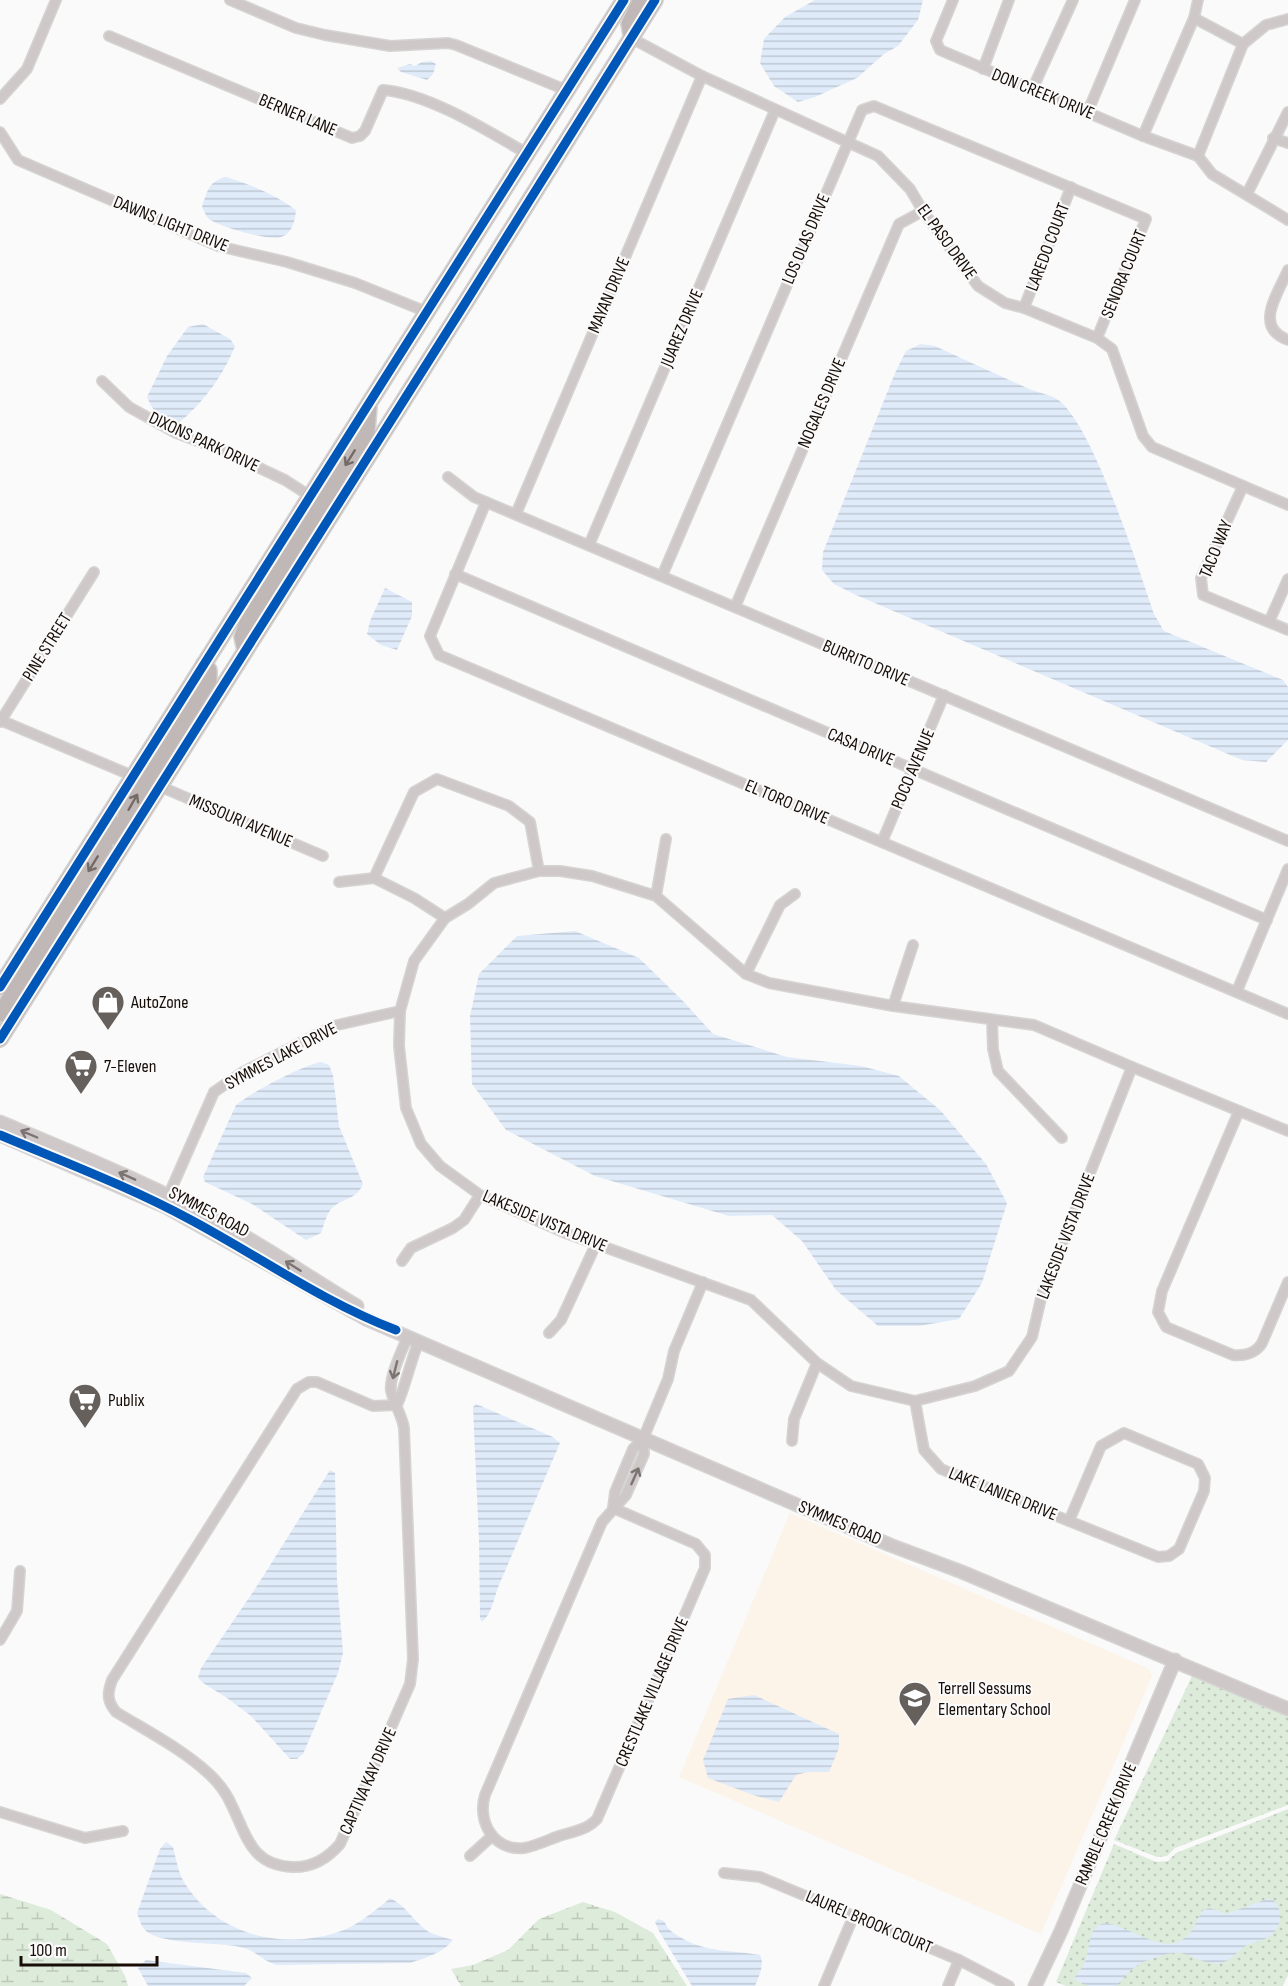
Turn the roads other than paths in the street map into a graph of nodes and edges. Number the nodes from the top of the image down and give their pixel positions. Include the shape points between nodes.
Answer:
1 (56, 0) edge
2 (230, 0) edge
3 (624, 0) edge
4 (641, 0) edge
5 (655, 0) edge
6 (953, 0) edge
7 (1009, 0) edge
8 (1072, 0) edge
9 (1135, 0) edge
10 (1198, 0) edge
11 (1194, 18) junction
12 (1288, 18) edge
13 (109, 36) dead end
14 (631, 38) junction
15 (1243, 44) junction
16 (984, 69) junction
17 (702, 76) junction
18 (566, 90) junction
19 (1032, 90) junction
20 (0, 99) edge
21 (775, 110) junction
22 (1088, 111) junction
23 (1288, 112) edge
24 (0, 132) edge
25 (1143, 136) junction
26 (1274, 138) junction
27 (848, 142) junction
28 (1288, 144) edge
29 (526, 153) junction
30 (1198, 156) junction
31 (1071, 187) junction
32 (1247, 194) junction
33 (923, 211) junction
34 (1288, 220) edge
35 (1288, 270) edge
36 (1024, 308) junction
37 (427, 312) junction
38 (1097, 338) junction
39 (1288, 340) edge
40 (102, 381) dead end
41 (369, 404) junction
42 (448, 477) dead end
43 (1243, 486) junction
44 (310, 496) junction
45 (486, 502) junction
46 (1288, 505) edge
47 (516, 514) junction
48 (589, 545) junction
49 (94, 572) dead end
50 (455, 574) junction
51 (662, 576) junction
52 (1288, 579) edge
53 (735, 607) junction
54 (1269, 622) junction
55 (1288, 630) edge
56 (245, 650) junction
57 (204, 664) junction
58 (944, 695) junction
59 (0, 721) edge
60 (913, 769) junction
61 (133, 776) junction
62 (159, 786) junction
63 (114, 809) junction
64 (666, 839) dead end
65 (882, 842) junction
66 (1288, 842) edge
67 (323, 856) dead end
68 (114, 857) junction
69 (1288, 869) edge
70 (539, 871) junction
71 (374, 878) junction
72 (339, 882) dead end
73 (795, 894) dead end
74 (656, 896) junction
75 (444, 918) junction
76 (1267, 920) junction
77 (913, 945) dead end
78 (746, 974) junction
79 (0, 987) edge
80 (1237, 991) junction
81 (893, 1006) junction
82 (400, 1011) junction
83 (0, 1014) edge
84 (1288, 1014) edge
85 (992, 1020) junction
86 (0, 1038) edge
87 (1132, 1067) junction
88 (1239, 1111) junction
89 (0, 1122) edge
90 (1288, 1131) edge
91 (0, 1135) edge
92 (1062, 1138) dead end
93 (480, 1195) junction
94 (166, 1201) junction
95 (596, 1244) junction
96 (402, 1261) dead end
97 (703, 1282) junction
98 (1288, 1282) edge
99 (549, 1334) dead end
100 (408, 1336) junction
101 (817, 1363) junction
102 (915, 1401) junction
103 (397, 1405) junction
104 (643, 1438) junction
105 (792, 1441) dead end
106 (613, 1509) junction
107 (1069, 1521) junction
108 (20, 1571) dead end
109 (0, 1640) edge
110 (1175, 1660) junction
111 (1288, 1709) edge
112 (0, 1812) edge
113 (123, 1831) dead end
114 (492, 1836) junction
115 (470, 1856) dead end
116 (724, 1873) dead end
117 (855, 1916) junction
118 (959, 1960) junction
119 (824, 1986) edge
120 (948, 1986) edge
121 (1009, 1986) edge
122 (1035, 1986) edge

1 - 20 street via 27,69
2 - 18 street via 296,28 325,35 390,46 456,45
3 - 18 main road
4 - 14 main road via 630,24
5 - 14 main road
6 - 16 street, DON CREEK DRIVE via 936,40 940,50
7 - 16 street
8 - 19 street
9 - 22 street
10 - 11 street
11 - 15 street
11 - 25 street
12 - 15 street via 1266,25
13 - 29 street, BERNER LANE via 352,138 365,131 383,90 399,91 463,117
14 - 17 street, EL PASO DRIVE
14 - 56 main road
15 - 30 street
16 - 19 street, DON CREEK DRIVE
17 - 21 street, EL PASO DRIVE
17 - 47 street, MAYAN DRIVE
18 - 29 main road
19 - 22 street, DON CREEK DRIVE
21 - 27 street, EL PASO DRIVE
21 - 48 street, JUAREZ DRIVE
22 - 25 street, DON CREEK DRIVE
23 - 26 street
24 - 37 street, DAWNS LIGHT DRIVE via 18,160 218,246 344,279
25 - 30 street, DON CREEK DRIVE
26 - 28 street
26 - 32 street
27 - 31 street, LOS OLAS DRIVE via 861,110 874,106
27 - 33 street, EL PASO DRIVE via 878,156 910,189
27 - 51 street, LOS OLAS DRIVE
29 - 37 main road
30 - 32 street via 1212,174
31 - 36 street, LAREDO COURT
31 - 38 street, SENORA COURT via 1146,219
32 - 34 street
33 - 36 street, EL PASO DRIVE via 978,286 1005,303
33 - 53 street, NOGALES DRIVE via 899,224
35 - 39 street via 1269,316 1270,328
36 - 38 street, EL PASO DRIVE
37 - 41 main road
38 - 43 street, EL PASO DRIVE via 1112,349 1143,436 1152,447
40 - 44 street, DIXONS PARK DRIVE via 129,407 176,433 232,455
41 - 44 main road
41 -> 56 main road via 367,432 248,622 242,637
42 - 45 street, BURRITO DRIVE
43 - 46 street, EL PASO DRIVE
43 - 54 street, TACO WAY via 1201,578 1203,595
44 - 57 main road
45 - 47 street, BURRITO DRIVE
45 - 50 street, EL TORO DRIVE
47 - 48 street, BURRITO DRIVE
48 - 51 street, BURRITO DRIVE
49 - 59 street, PINE STREET
50 - 60 street, CASA DRIVE
50 - 65 street, EL TORO DRIVE via 430,636 440,655
51 - 53 street, BURRITO DRIVE
52 - 54 street
53 - 58 street, BURRITO DRIVE
54 - 55 street, TACO WAY
56 - 62 main road
57 - 61 main road
68 -> 57 main road via 128,809 208,680 209,670
58 - 60 street, POCO AVENUE
58 - 66 street, BURRITO DRIVE
59 - 61 street
60 - 65 street, POCO AVENUE
60 - 76 street, CASA DRIVE
61 - 63 main road
62 - 67 street, MISSOURI AVENUE
62 - 68 main road
63 - 79 main road
63 -> 83 main road via 105,844
64 - 74 street
65 - 80 street, EL TORO DRIVE
68 - 86 main road
69 - 76 street
70 - 71 street via 530,822 509,806 437,779 414,792
70 - 74 street, LAKESIDE VISTA DRIVE via 591,876
70 - 75 street, LAKESIDE VISTA DRIVE via 494,883
71 - 72 street
71 - 75 street
73 - 78 street via 780,905
74 - 78 street, LAKESIDE VISTA DRIVE
75 - 82 street, LAKESIDE VISTA DRIVE via 414,961
76 - 80 street
77 - 81 street
78 - 81 street, LAKESIDE VISTA DRIVE via 770,984
80 - 84 street, EL TORO DRIVE
81 - 85 street, LAKESIDE VISTA DRIVE
82 - 93 street, LAKESIDE VISTA DRIVE via 399,1046 406,1108 421,1144 440,1166
82 - 94 street, SYMMES LAKE DRIVE via 333,1026 243,1072 214,1092
85 - 87 street, LAKESIDE VISTA DRIVE via 1034,1025
85 - 92 street via 998,1071
87 - 88 street, LAKESIDE VISTA DRIVE
87 - 102 street, LAKESIDE VISTA DRIVE via 1042,1294 1032,1337 1009,1371 975,1386
88 - 90 street, LAKESIDE VISTA DRIVE
88 - 98 street via 1162,1291 1158,1312 1166,1327 1242,1356 1259,1349
94 -> 89 street, SYMMES ROAD
91 - 94 street, SYMMES ROAD
93 - 95 street, LAKESIDE VISTA DRIVE
93 - 96 street via 464,1220 411,1248
94 - 100 street, SYMMES ROAD via 252,1240
95 - 97 street, LAKESIDE VISTA DRIVE
95 - 99 street via 561,1320
97 - 101 street, LAKESIDE VISTA DRIVE via 751,1300
97 - 104 street
100 - 103 street via 410,1361
100 - 104 street, SYMMES ROAD
101 - 102 street, LAKESIDE VISTA DRIVE via 851,1386
101 - 105 street via 794,1419
102 - 107 street, LAKE LANIER DRIVE via 924,1450 941,1470
103 - 103 street, CAPTIVA KAY DRIVE via 373,1406 317,1382 297,1389 108,1692 109,1703 116,1712 209,1774 232,1806 248,1844 267,1860 287,1866 312,1865 340,1844 410,1684 413,1659 404,1428
104 - 106 street via 645,1454 626,1495
104 - 110 street, SYMMES ROAD via 890,1545
106 - 114 street via 602,1522 485,1795 482,1815
106 - 114 street, CRESTLAKE VILLAGE DRIVE via 696,1544 705,1555 705,1568 597,1819 587,1827 526,1848 508,1846
107 - 107 street, LAKE LANIER DRIVE via 1158,1557 1169,1556 1179,1549 1204,1491 1205,1478 1198,1464 1124,1433 1101,1446
108 - 109 street via 17,1611
110 - 111 street, SYMMES ROAD
110 - 122 street, RAMBLE CREEK DRIVE
112 - 113 street via 85,1838
114 - 115 street
116 - 117 street, LAUREL BROOK COURT via 760,1877
117 - 118 street, LAUREL BROOK COURT
117 - 119 street
118 - 120 street
118 - 121 street, LAUREL BROOK COURT

